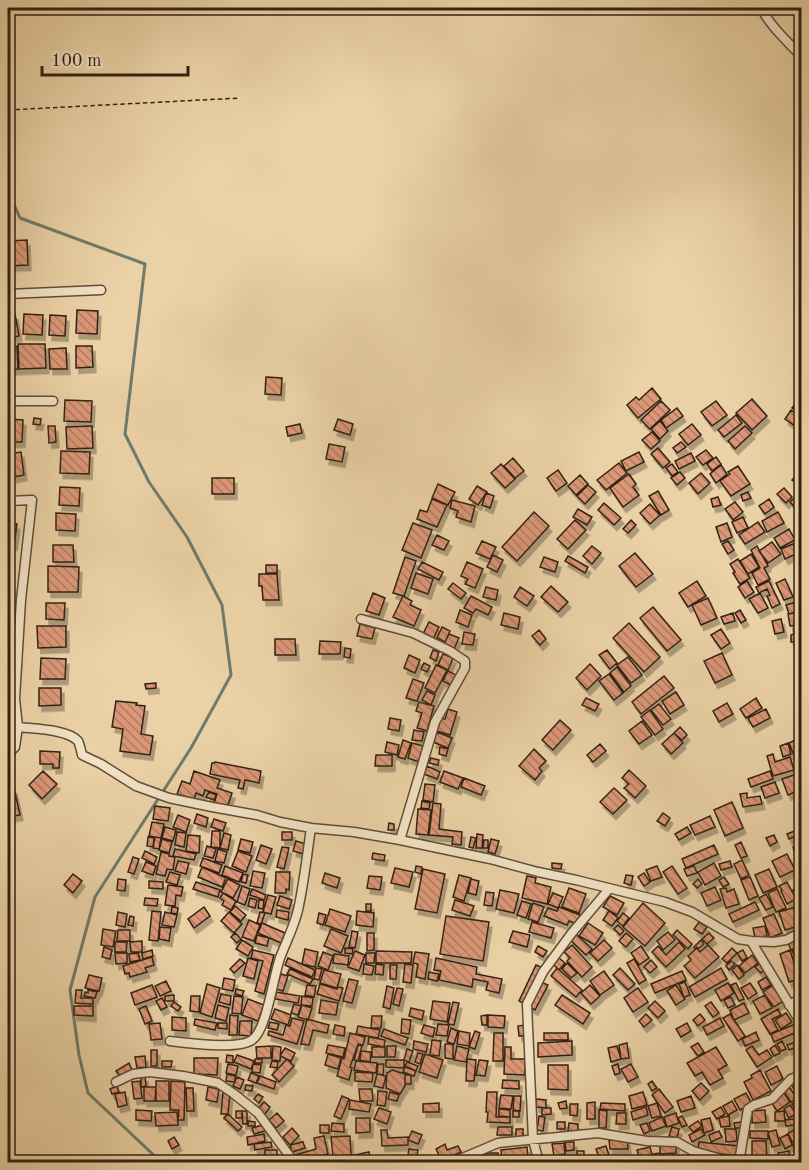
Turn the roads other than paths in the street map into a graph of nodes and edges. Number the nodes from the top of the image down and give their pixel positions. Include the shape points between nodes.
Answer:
1 (761, 8) edge
2 (801, 57) edge
3 (101, 290) dead end
4 (8, 294) edge
5 (8, 401) edge
6 (53, 401) dead end
7 (8, 501) edge
8 (361, 620) dead end
9 (18, 727) junction
10 (8, 754) edge
11 (311, 828) junction
12 (400, 840) junction
13 (609, 889) junction
14 (801, 932) edge
15 (752, 941) junction
16 (801, 998) edge
17 (789, 1005) junction
18 (801, 1025) edge
19 (170, 1041) dead end
20 (801, 1074) edge
21 (116, 1082) dead end
22 (533, 1140) junction
23 (710, 1160) edge
24 (294, 1162) edge
25 (453, 1162) edge
26 (539, 1162) edge
27 (732, 1162) edge
28 (738, 1162) edge

1 - 2 street
3 - 4 street
5 - 6 street
7 - 9 street via 33,500 21,600 15,699
8 - 12 street via 413,633 465,661 465,668 435,722
9 - 10 street via 15,747
9 - 11 street via 70,735 79,742 82,755 136,786 169,798
11 - 12 street
11 - 19 street via 296,916 257,1036 250,1042 231,1044
12 - 13 street
13 - 15 street via 665,902 692,912 738,939
13 - 22 street via 543,972 527,1004
14 - 15 street via 786,940
15 - 17 street
16 - 17 street
17 - 18 street
20 - 28 street via 772,1100 748,1109
21 - 24 street via 150,1072 218,1083 258,1113
22 - 23 street via 598,1134 677,1142
22 - 25 street via 498,1143
22 - 26 street
23 - 27 street

